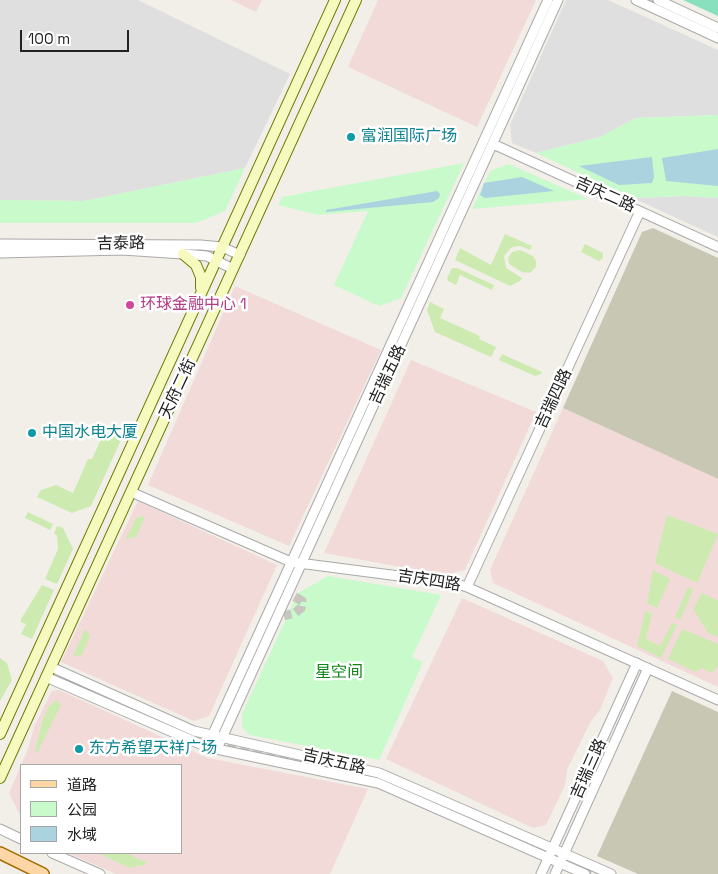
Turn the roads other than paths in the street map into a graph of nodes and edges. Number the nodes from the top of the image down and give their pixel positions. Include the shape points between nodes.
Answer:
1 (335, 0) edge
2 (356, 0) edge
3 (548, 0) edge
4 (558, 0) edge
5 (636, 0) edge
6 (658, 0) edge
7 (718, 28) edge
8 (718, 38) edge
9 (493, 144) junction
10 (640, 211) junction
11 (0, 244) edge
12 (222, 247) junction
13 (718, 247) edge
14 (0, 253) edge
15 (183, 254) junction
16 (240, 255) junction
17 (217, 260) junction
18 (233, 269) junction
19 (196, 305) junction
20 (131, 492) junction
21 (291, 562) junction
22 (302, 563) junction
23 (467, 587) junction
24 (636, 663) junction
25 (648, 668) junction
26 (48, 672) junction
27 (718, 700) edge
28 (0, 734) edge
29 (212, 736) junction
30 (222, 738) junction
31 (206, 747) junction
32 (217, 749) junction
33 (0, 778) edge
34 (0, 829) edge
35 (20, 839) edge
36 (553, 848) junction
37 (0, 853) edge
38 (54, 854) edge
39 (564, 854) junction
40 (548, 858) junction
41 (560, 863) junction
42 (43, 874) edge
43 (100, 874) edge
44 (541, 874) edge
45 (555, 874) edge
46 (585, 874) edge
47 (611, 874) edge

1 - 12 main road, 天府二街
2 - 16 main road, 天府二街
3 - 21 street, 吉瑞五路
4 - 9 street, 吉瑞五路
5 - 8 street
6 - 7 street
9 - 10 street, 吉庆二路
9 - 22 street, 吉瑞五路
10 - 13 street, 吉庆二路
10 - 23 street, 吉瑞四路
11 - 12 street, 吉泰路 via 164,243
12 - 16 street, 吉泰路
12 - 17 main road, 天府二街
14 - 15 street, 吉泰路 via 122,250
15 - 17 street, 吉泰路
15 - 19 main road via 196,265 201,277
16 - 18 main road, 天府二街
17 - 18 street, 吉泰路
17 - 19 main road, 天府二街
18 - 20 main road, 天府二街
19 - 28 main road, 天府二街
20 - 21 street, 吉庆四路
20 - 26 main road, 天府二街
21 - 22 street, 吉庆四路
21 - 29 street, 吉瑞五路
22 - 23 street, 吉庆四路 via 453,582
22 - 30 street, 吉瑞五路 via 281,616
23 - 24 street, 吉庆四路
24 - 25 street, 吉庆四路
24 - 36 street, 吉瑞三路
25 - 27 street, 吉庆四路
25 - 39 street, 吉瑞三路
26 - 29 street, 吉庆五路
26 - 31 street, 吉庆五路
26 - 33 main road, 天府二街
29 - 30 street, 吉庆五路
29 - 31 street, 吉瑞五路
30 - 32 street, 吉瑞五路
30 - 36 street, 吉庆五路 via 379,773
31 - 32 street, 吉庆五路
32 - 40 street, 吉庆五路 via 369,780
34 - 35 street
36 - 39 street, 吉庆五路
36 - 40 street, 吉瑞三路
37 - 42 main road
38 - 43 street
39 - 41 street, 吉瑞三路
39 - 47 street, 吉庆五路
40 - 41 street, 吉庆五路
40 - 44 street, 吉瑞三路
41 - 45 street, 吉瑞三路
41 - 46 street, 吉庆五路

